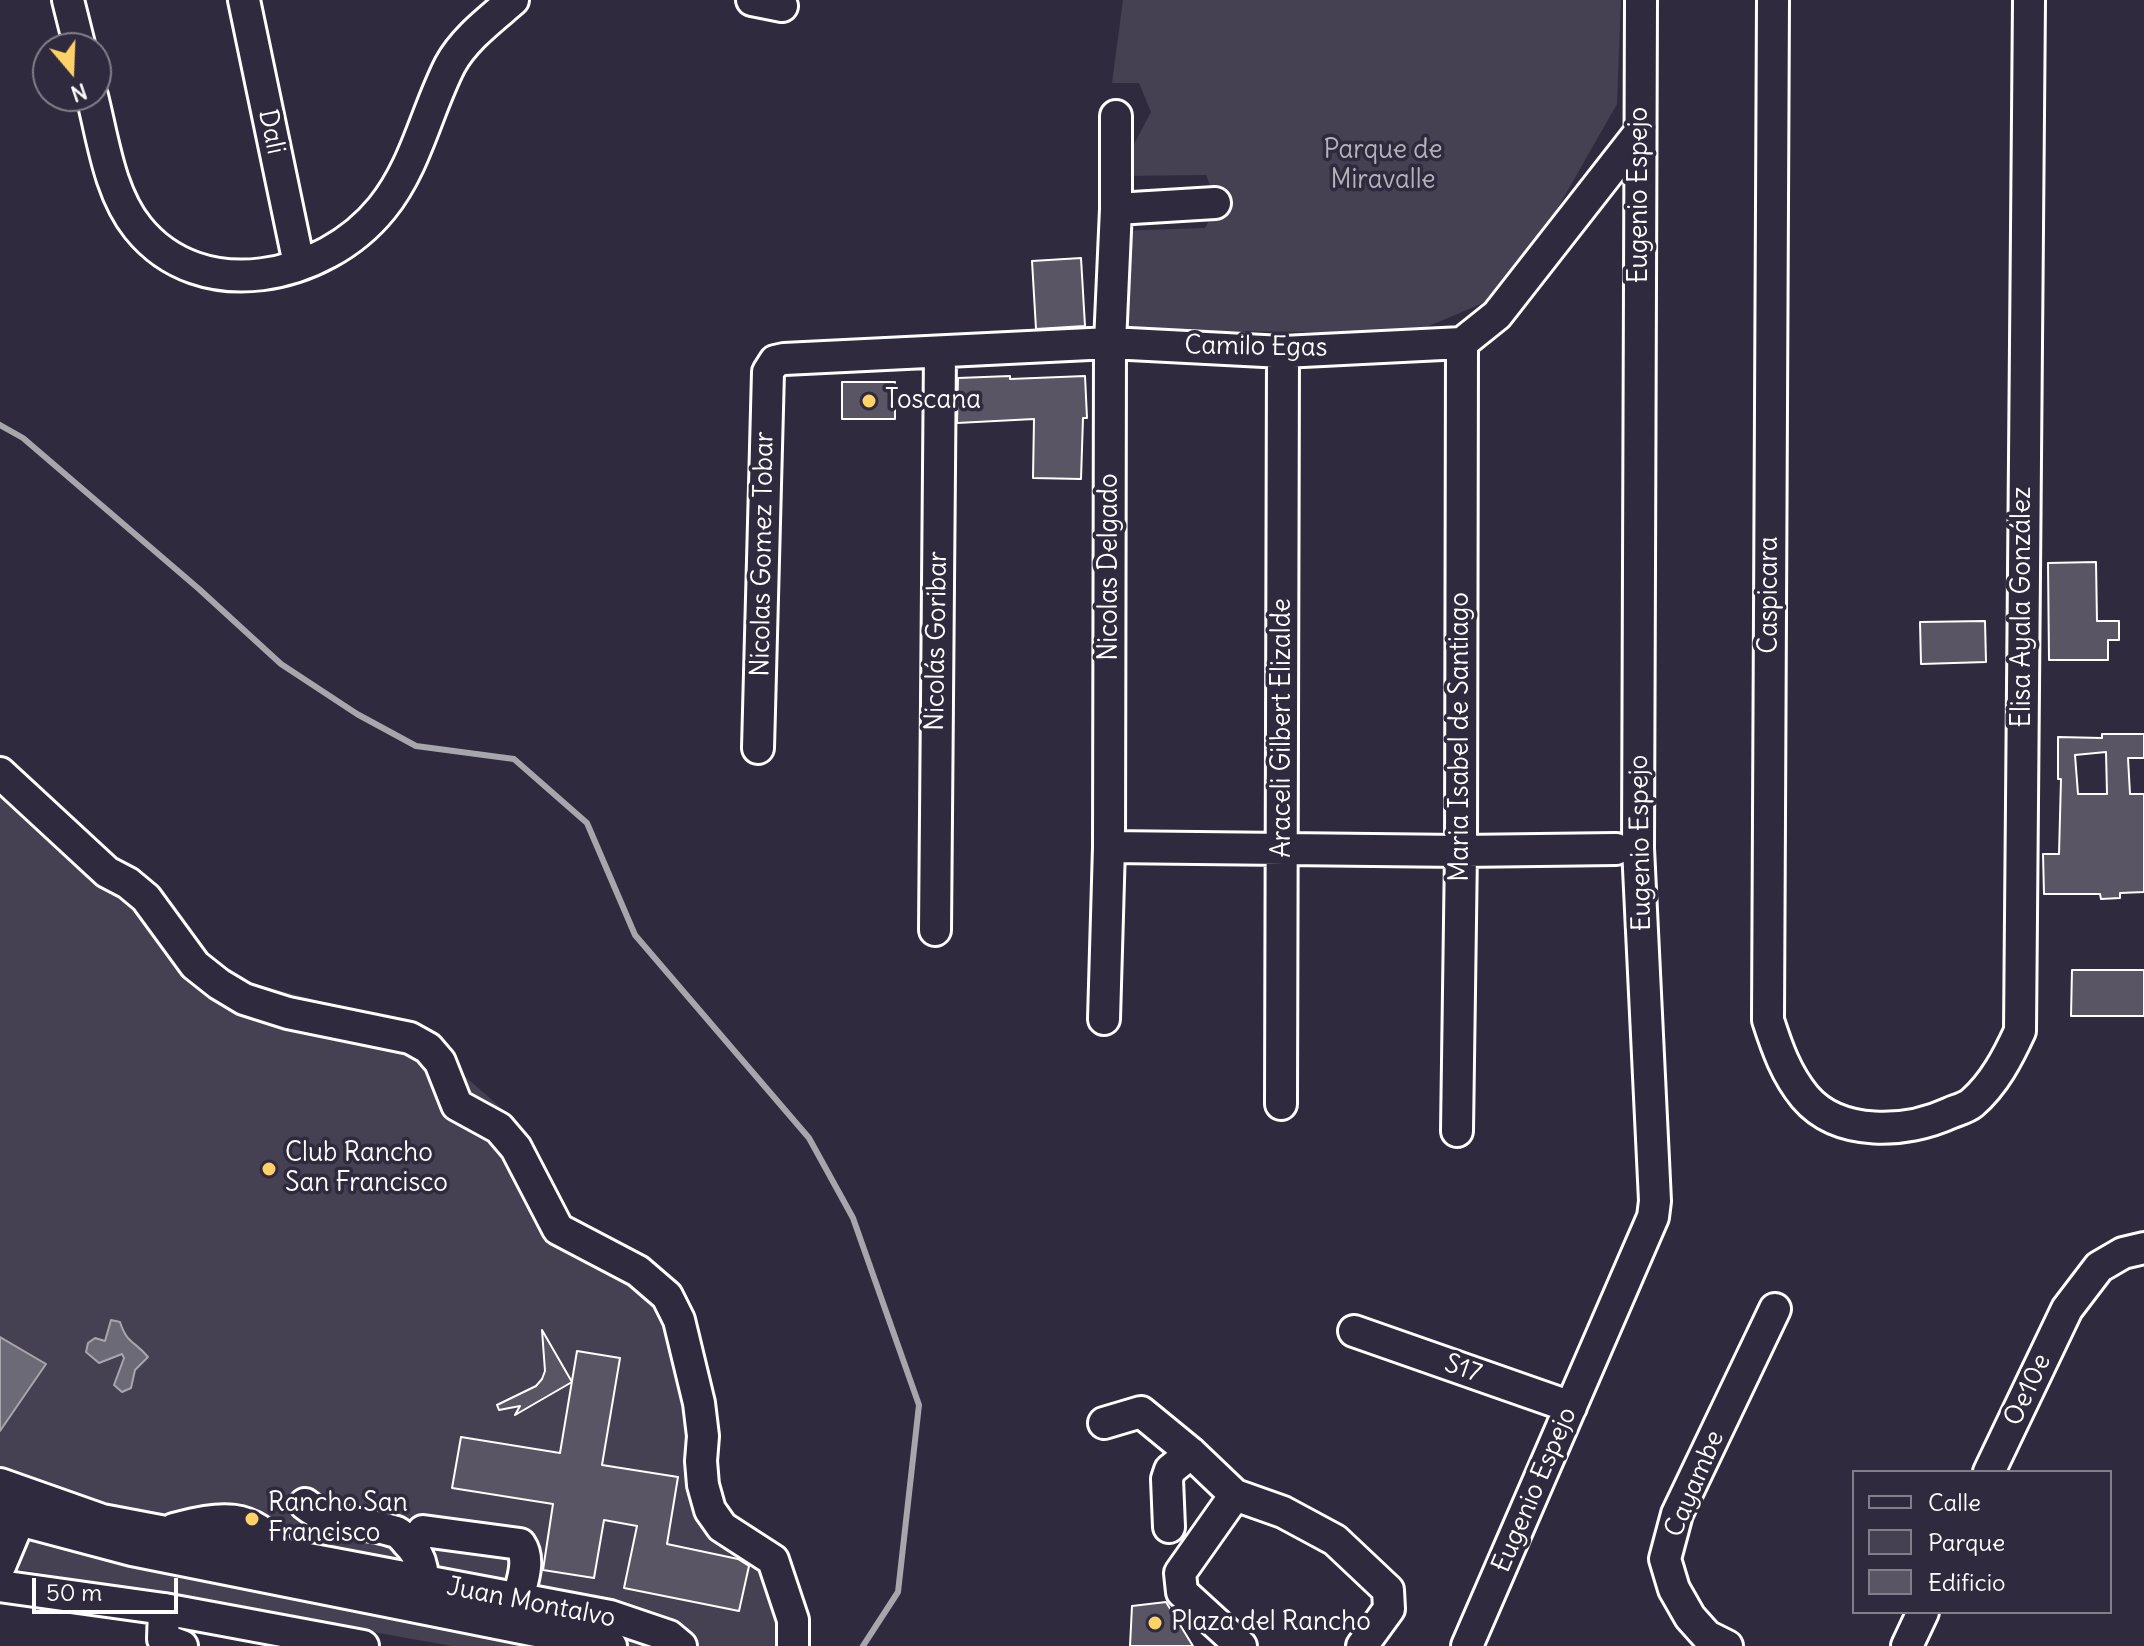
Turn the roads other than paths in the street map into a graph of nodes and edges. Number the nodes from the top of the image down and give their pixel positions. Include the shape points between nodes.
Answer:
1 (68, 0) edge
2 (244, 0) edge
3 (513, 0) edge
4 (752, 0) edge
5 (1641, 0) edge
6 (1773, 0) edge
7 (2029, 0) edge
8 (782, 6) dead end
9 (76, 32) edge
10 (96, 112) edge
11 (1116, 116) dead end
12 (1640, 132) junction
13 (1215, 203) dead end
14 (1116, 209) junction
15 (299, 264) junction
16 (1110, 343) junction
17 (1462, 343) junction
18 (1283, 352) junction
19 (940, 353) junction
20 (775, 361) joint
21 (758, 748) dead end
22 (0, 773) edge
23 (1109, 847) junction
24 (1283, 849) junction
25 (1616, 849) dead end
26 (1461, 851) junction
27 (935, 930) dead end
28 (1104, 1019) dead end
29 (1281, 1104) dead end
30 (1880, 1129) joint
31 (1457, 1131) dead end
32 (2144, 1248) edge
33 (1775, 1309) dead end
34 (1354, 1331) dead end
35 (1571, 1407) junction
36 (1104, 1423) dead end
37 (1191, 1453) junction
38 (1990, 1470) edge
39 (0, 1484) edge
40 (1235, 1495) junction
41 (305, 1504) dead end
42 (10, 1518) edge
43 (1169, 1527) dead end
44 (423, 1531) dead end
45 (144, 1536) junction
46 (0, 1566) edge
47 (0, 1586) edge
48 (421, 1594) junction
49 (518, 1599) junction
50 (164, 1609) junction
51 (1922, 1614) edge
52 (182, 1646) edge
53 (363, 1646) edge
54 (611, 1646) edge
55 (681, 1646) edge
56 (793, 1646) edge
57 (1241, 1646) edge
58 (1362, 1646) edge
59 (1467, 1646) edge
60 (1727, 1646) edge
61 (1907, 1646) edge

1 - 9 street
2 - 15 street, Dali
3 - 15 street via 450,64 401,182 381,210 331,251
4 - 8 street
5 - 12 street, Eugenio Espejo
6 - 30 street, Caspicara via 1768,1020 1783,1064 1807,1100 1838,1120
7 - 30 street, Elisa Ayala González via 2020,1031 2003,1067 1971,1104 1931,1122
10 - 15 street via 124,206 150,242 174,260 227,277 275,273
11 - 14 street, Nicolas Delgado
12 - 17 street via 1497,315
12 - 35 street, Eugenio Espejo via 1638,848 1655,1201 1653,1217
13 - 14 street
14 - 16 street, Nicolas Delgado
16 - 18 street, Camilo Egas
16 - 19 street, Camilo Egas
16 - 23 street, Nicolas Delgado
17 - 18 street, Camilo Egas
17 - 26 street, Maria Isabel de Santiago
18 - 24 street, Araceli Gilbert Elizalde
19 - 20 street, Camilo Egas
19 - 27 street, Nicolás Goribar
20 - 21 street, Nicolas Gomez Tobar via 768,372
22 - 56 street via 107,872 146,898 195,965 219,984 244,999 288,1013 410,1038 428,1048 440,1062 457,1105 499,1128 516,1148 558,1229 638,1271 667,1296 679,1320 699,1403 703,1485 710,1510 722,1527 773,1560 793,1620
23 - 24 street
23 - 28 street, Nicolas Delgado
24 - 26 street
24 - 29 street, Araceli Gilbert Elizalde
25 - 26 street
26 - 31 street, Maria Isabel de Santiago
32 - 38 street, Oe10e via 2099,1267 2067,1309
33 - 60 street, Cayambe via 1677,1514 1665,1559 1690,1617 1707,1636
34 - 35 street, S17
35 - 59 street, Eugenio Espejo
36 - 37 street via 1141,1412
37 - 40 street
37 - 43 street via 1167,1479
39 - 45 street, Juan Montalvo
40 - 57 street via 1180,1573 1182,1592
40 - 58 street via 1283,1512 1335,1540 1388,1590 1389,1609
41 - 48 street via 344,1523 396,1531 415,1549
42 - 45 street, Juan Montalvo
42 - 46 street
44 - 49 street via 520,1544 526,1560
45 - 48 street, Juan Montalvo
45 - 48 street, Juan Montalvo via 282,1553
47 - 50 street
48 - 49 street, Juan Montalvo
48 - 54 street, Juan Montalvo
49 - 55 street, Juan Montalvo via 610,1616 669,1636
50 - 52 street via 163,1639
50 - 53 street
51 - 61 street

